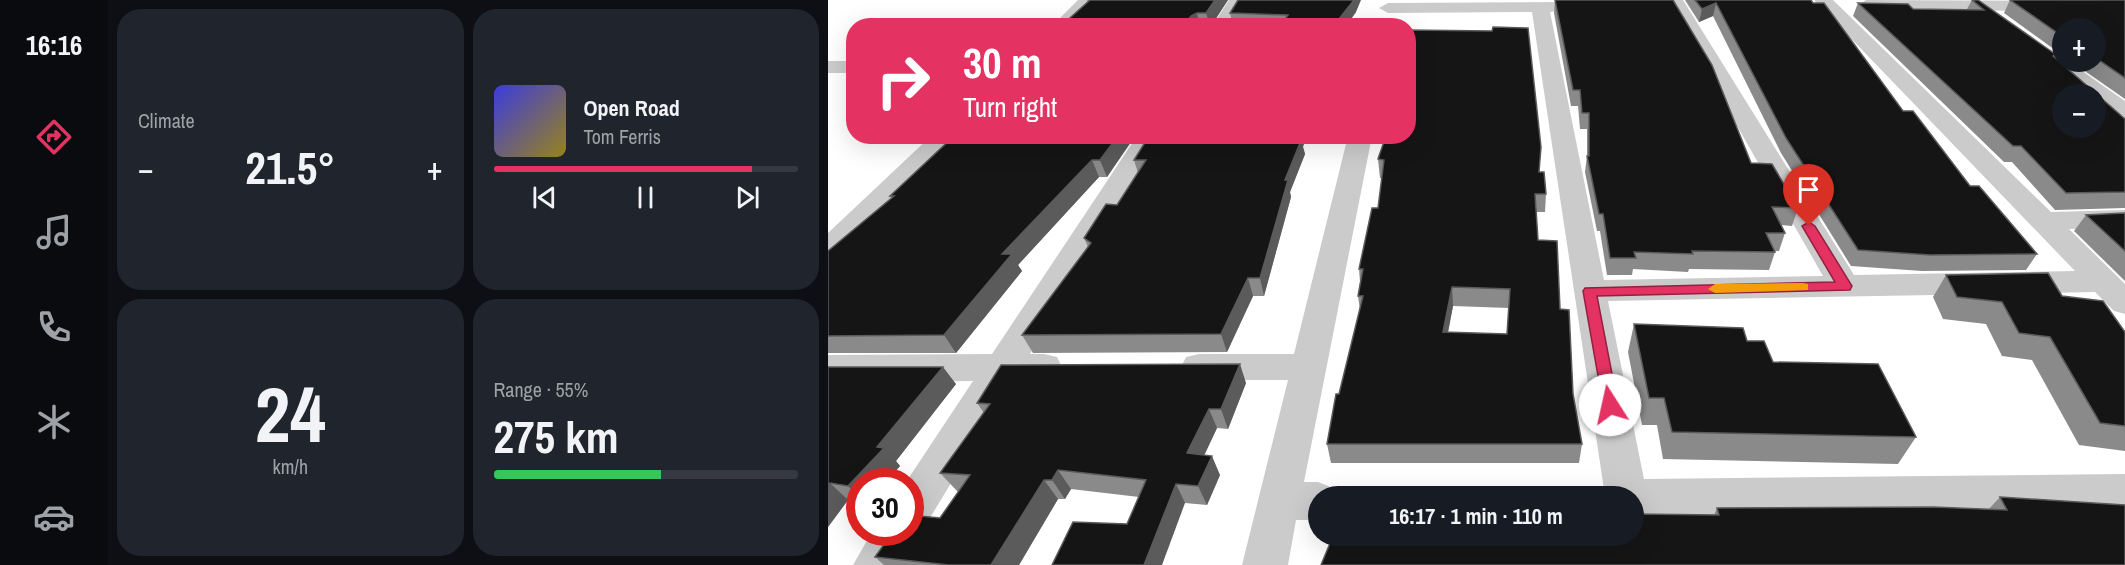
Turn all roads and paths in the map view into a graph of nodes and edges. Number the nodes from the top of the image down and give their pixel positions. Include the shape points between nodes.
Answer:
1 (1088, 0) edge
2 (1238, 0) edge
3 (2117, 0) edge
4 (1825, 2) edge
5 (1668, 3) edge
6 (1586, 5) edge
7 (2125, 5) edge
8 (1540, 6) junction
9 (1388, 11) edge
10 (2006, 11) edge
11 (1069, 18) edge
12 (1226, 18) edge
13 (2034, 46) edge
14 (828, 67) edge
15 (846, 67) edge
16 (2125, 112) edge
17 (937, 144) edge
18 (1145, 144) edge
19 (1358, 144) edge
20 (2125, 219) edge
21 (2044, 221) junction
22 (828, 250) edge
23 (1845, 286) junction
24 (1590, 291) junction
25 (2114, 292) edge
26 (1003, 367) junction
27 (1074, 367) edge
28 (1168, 367) edge
29 (1309, 367) junction
30 (828, 369) edge
31 (1624, 486) edge
32 (924, 490) edge
33 (2125, 493) edge
34 (1644, 498) edge
35 (1299, 502) edge
36 (888, 546) edge
37 (876, 565) edge
38 (1265, 565) edge

1 - 11 street
2 - 12 street
3 - 7 street
4 - 10 street via 1978,6
4 - 21 street
5 - 23 street
6 - 8 street
7 - 10 street
8 - 9 street
8 - 24 street
13 - 16 street
14 - 15 street
17 - 22 street
18 - 26 street
19 - 29 street
20 - 21 street
21 - 25 street
23 - 24 street
23 - 25 street
24 - 31 street
26 - 27 street
26 - 30 street
26 - 32 street
28 - 29 street
29 - 35 street
33 - 34 street
35 - 38 street
36 - 37 street

